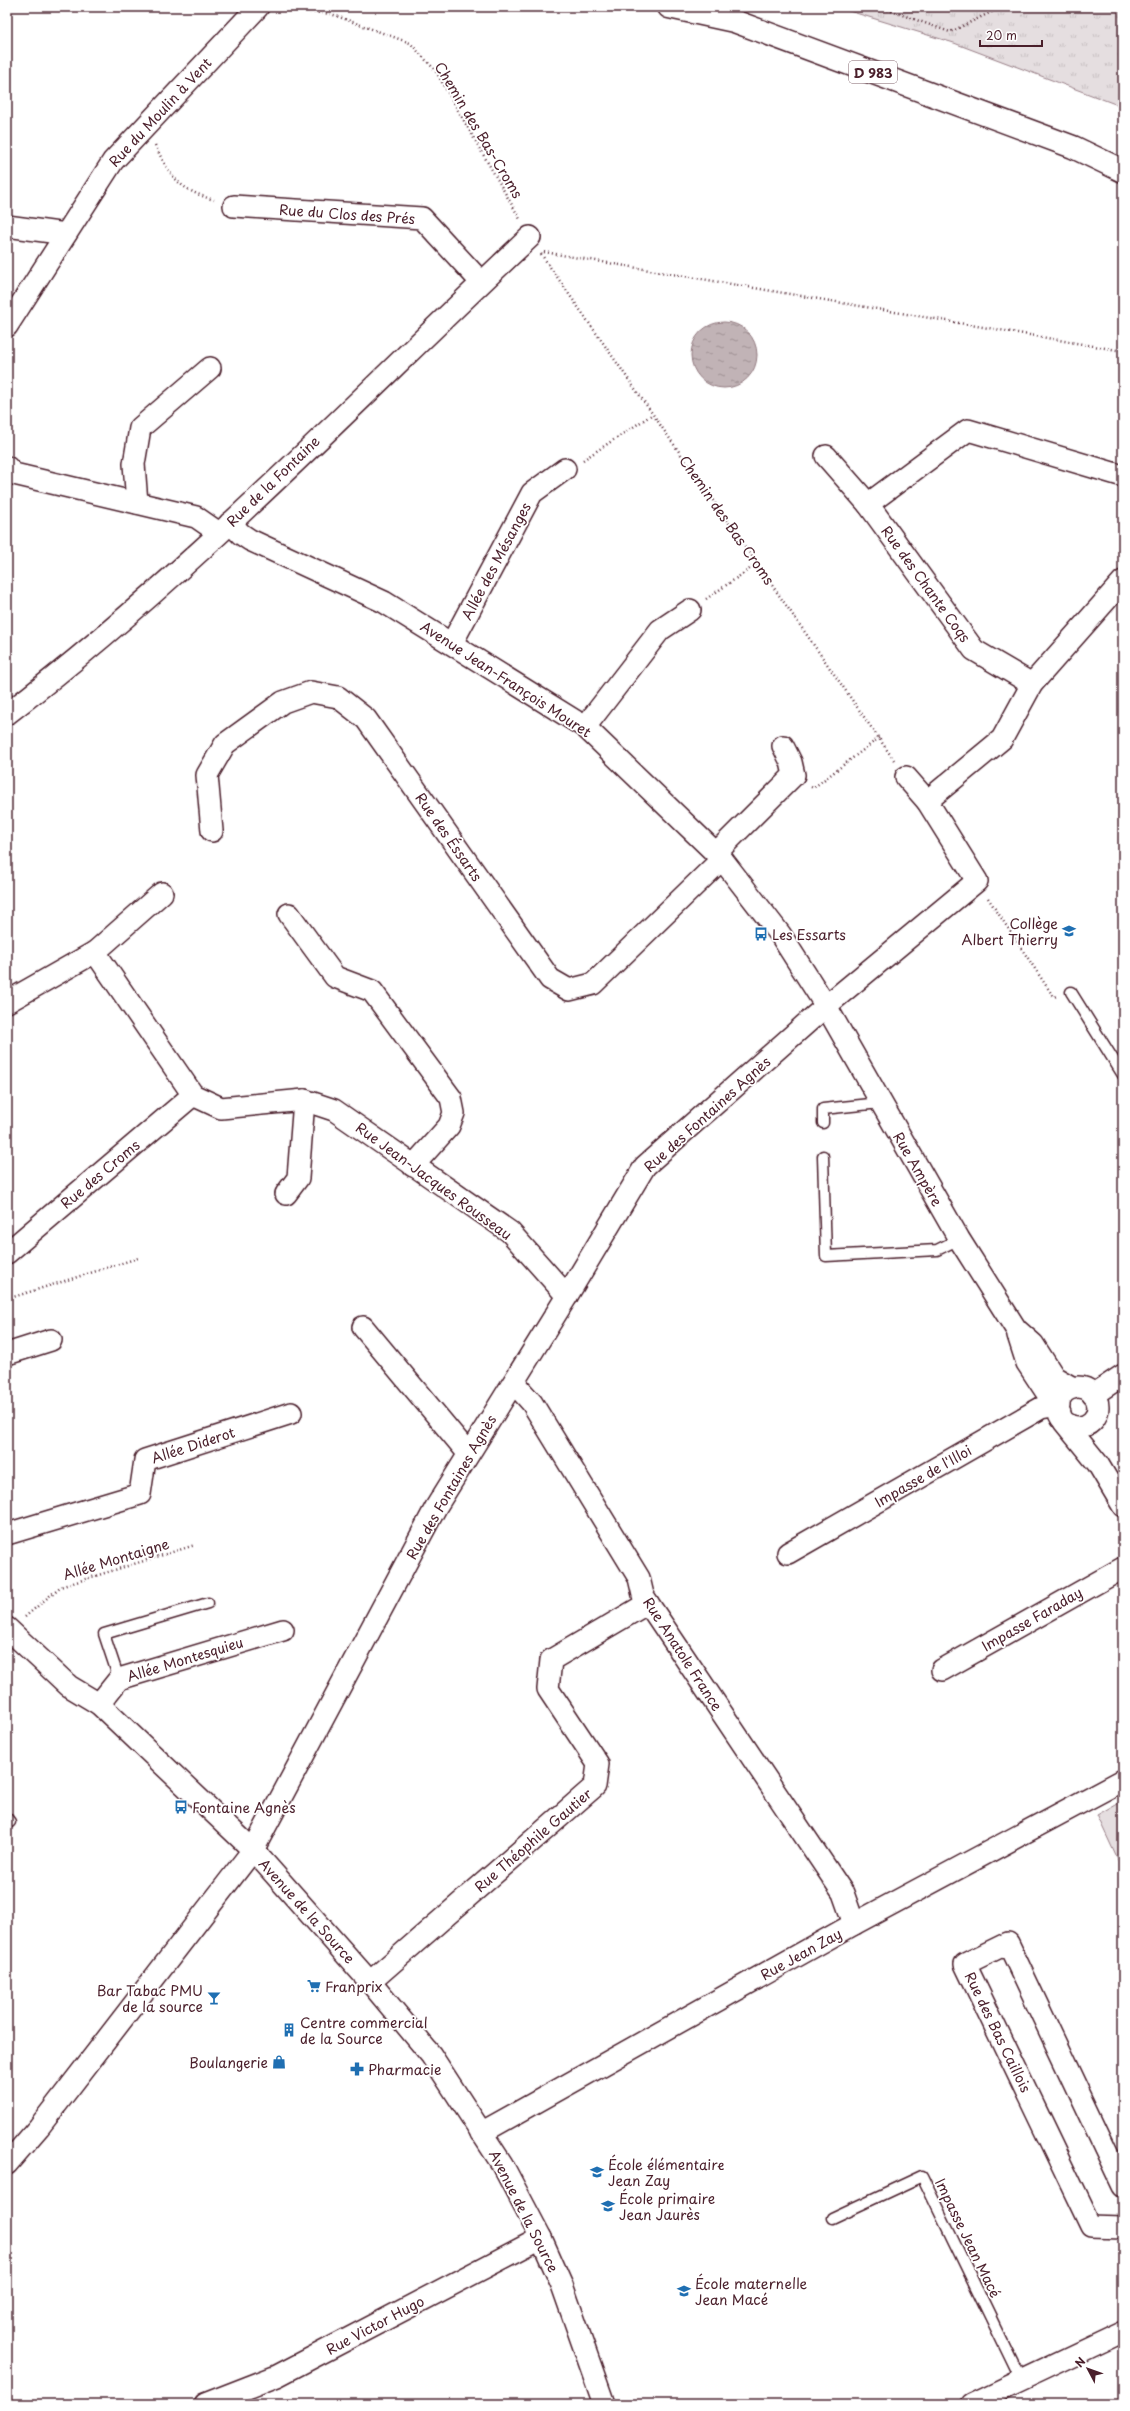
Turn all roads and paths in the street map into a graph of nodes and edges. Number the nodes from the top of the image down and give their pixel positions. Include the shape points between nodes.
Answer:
1 (669, 7) edge
2 (880, 7) edge
3 (1002, 7) edge
4 (265, 8) edge
5 (154, 142) dead end
6 (1123, 171) edge
7 (196, 195) dead end
8 (234, 206) dead end
9 (7, 226) edge
10 (66, 234) junction
11 (534, 244) junction
12 (481, 282) junction
13 (7, 326) edge
14 (1123, 351) edge
15 (210, 368) dead end
16 (653, 414) junction
17 (826, 456) dead end
18 (7, 467) edge
19 (565, 469) joint
20 (1123, 476) edge
21 (137, 503) junction
22 (868, 504) junction
23 (224, 528) junction
24 (757, 564) junction
25 (1123, 581) edge
26 (690, 610) joint
27 (452, 643) junction
28 (1032, 684) junction
29 (7, 714) edge
30 (586, 727) junction
31 (879, 738) junction
32 (783, 746) dead end
33 (794, 775) junction
34 (906, 776) joint
35 (927, 802) junction
36 (212, 831) dead end
37 (719, 856) junction
38 (977, 881) junction
39 (162, 893) dead end
40 (289, 914) dead end
41 (95, 952) junction
42 (1071, 992) joint
43 (7, 1002) edge
44 (826, 1006) junction
45 (1123, 1075) edge
46 (193, 1095) junction
47 (304, 1100) junction
48 (880, 1103) junction
49 (823, 1123) dead end
50 (823, 1156) dead end
51 (413, 1166) junction
52 (286, 1194) dead end
53 (959, 1239) junction
54 (7, 1254) edge
55 (138, 1258) dead end
56 (567, 1296) junction
57 (7, 1299) edge
58 (364, 1327) dead end
59 (1016, 1329) junction
60 (51, 1340) dead end
61 (7, 1354) edge
62 (1123, 1375) edge
63 (514, 1383) junction
64 (1073, 1388) junction
65 (1095, 1403) junction
66 (1059, 1411) junction
67 (291, 1413) dead end
68 (468, 1453) junction
69 (1098, 1464) junction
70 (1123, 1506) edge
71 (7, 1534) edge
72 (195, 1545) dead end
73 (788, 1553) dead end
74 (1123, 1568) edge
75 (208, 1603) dead end
76 (648, 1603) junction
77 (8, 1629) edge
78 (282, 1630) dead end
79 (942, 1670) dead end
80 (119, 1679) junction
81 (99, 1704) junction
82 (1123, 1780) edge
83 (253, 1850) junction
84 (854, 1924) junction
85 (370, 1982) junction
86 (481, 2133) junction
87 (7, 2164) edge
88 (1123, 2186) edge
89 (832, 2218) dead end
90 (1123, 2227) edge
91 (541, 2238) junction
92 (1123, 2332) edge
93 (1022, 2380) junction
94 (205, 2404) edge
95 (604, 2404) edge
96 (970, 2404) edge

1 - 6 main road, D 983 via 734,21 1073,147
2 - 3 path via 950,32
4 - 10 street, Rue du Moulin à Vent via 112,161
4 - 11 path, Chemin des Bas-Croms via 331,14 410,44 435,70
5 - 7 path via 178,184
8 - 12 street, Rue du Clos des Prés via 422,218
9 - 10 street
10 - 13 street, Rue du Moulin à Vent
11 - 12 street, Rue de la Fontaine
11 - 14 path
11 - 16 path, Chemin des Bas Croms
12 - 23 street, Rue de la Fontaine
15 - 21 street via 140,428 134,464
16 - 19 path
16 - 24 path, Chemin des Bas Croms
17 - 22 street, Rue des Chante Coqs
18 - 21 street, Avenue Jean-François Mouret via 14,474
19 - 27 street, Allée des Mésanges via 532,493
20 - 22 street via 968,430
21 - 23 street, Avenue Jean-François Mouret via 196,517
22 - 28 street, Rue des Chante Coqs via 974,650
23 - 27 street, Avenue Jean-François Mouret via 384,602
23 - 29 street, Rue de la Fontaine via 45,685
24 - 26 path
24 - 31 path, Chemin des Bas Croms
25 - 28 street
26 - 30 street via 660,630
27 - 30 street, Avenue Jean-François Mouret
28 - 35 street via 1002,739
30 - 37 street, Avenue Jean-François Mouret
31 - 33 path via 813,788
31 - 34 path, Chemin des Bas Croms
32 - 33 street via 792,762
33 - 37 street, Rue des Éssarts
34 - 35 street
35 - 38 street
36 - 37 street, Rue des Éssarts via 207,775 225,744 282,702 311,692 338,697 366,719 550,979 569,990 593,984
37 - 44 street, Avenue Jean-François Mouret via 780,934
38 - 42 path via 1054,997
38 - 44 street, Rue des Fontaines Agnès
39 - 41 street
40 - 51 street via 335,977 372,991 451,1098 454,1113 449,1126
41 - 43 street
41 - 46 street
42 - 45 lane
44 - 48 street, Rue Ampère
44 - 56 street, Rue des Fontaines Agnès via 645,1166
46 - 47 street, Rue Jean-Jacques Rousseau via 221,1108
46 - 54 street, Rue des Croms
47 - 51 street, Rue Jean-Jacques Rousseau via 334,1110
47 - 52 street via 298,1178
48 - 49 lane via 823,1109
48 - 53 street, Rue Ampère
50 - 53 lane via 826,1256 937,1250
51 - 56 street, Rue Jean-Jacques Rousseau via 510,1232
53 - 59 street, Rue Ampère
55 - 57 path
56 - 63 street, Rue des Fontaines Agnès
58 - 68 street
59 - 64 street, Rue Ampère via 1032,1344 1054,1377
59 - 66 street, Rue Ampère via 1027,1363
60 - 61 street
62 - 65 street
63 - 68 street, Rue des Fontaines Agnès
63 - 76 street, Rue Anatole France via 532,1403 639,1578
64 - 65 street via 1086,1389
64 - 66 street via 1062,1396
65 - 66 street via 1090,1423 1084,1426 1077,1427
65 - 69 street, Rue Ampère via 1092,1436
66 - 69 street, Rue Ampère
66 - 73 street, Impasse de l'Illoi via 1041,1408
67 - 71 street, Allée Diderot via 145,1460 140,1494
68 - 83 street, Rue des Fontaines Agnès via 436,1507
69 - 70 street, Rue Ampère
72 - 77 path, Allée Montaigne via 60,1587
74 - 79 street, Impasse Faraday
75 - 80 lane via 104,1634
76 - 84 street, Rue Anatole France via 843,1893
76 - 85 street, Rue Théophile Gautier via 551,1660 548,1689 598,1764 595,1786
77 - 81 street, Avenue de la Source via 69,1686
78 - 80 street, Allée Montesquieu
80 - 81 street, Allée Montesquieu
81 - 83 street, Avenue de la Source
82 - 84 street, Rue Jean Zay
83 - 85 street, Avenue de la Source
83 - 87 street, Rue des Fontaines Agnès via 39,2127
84 - 86 street, Rue Jean Zay
85 - 86 street, Avenue de la Source via 431,2055
86 - 91 street, Avenue de la Source via 502,2164
88 - 90 street, Rue des Bas Caillois via 1008,1943 965,1964 1090,2226
89 - 93 lane, Impasse Jean Macé via 922,2176
91 - 94 street, Rue Victor Hugo via 277,2376
91 - 95 street, Avenue de la Source via 562,2285
92 - 93 street
93 - 96 street

